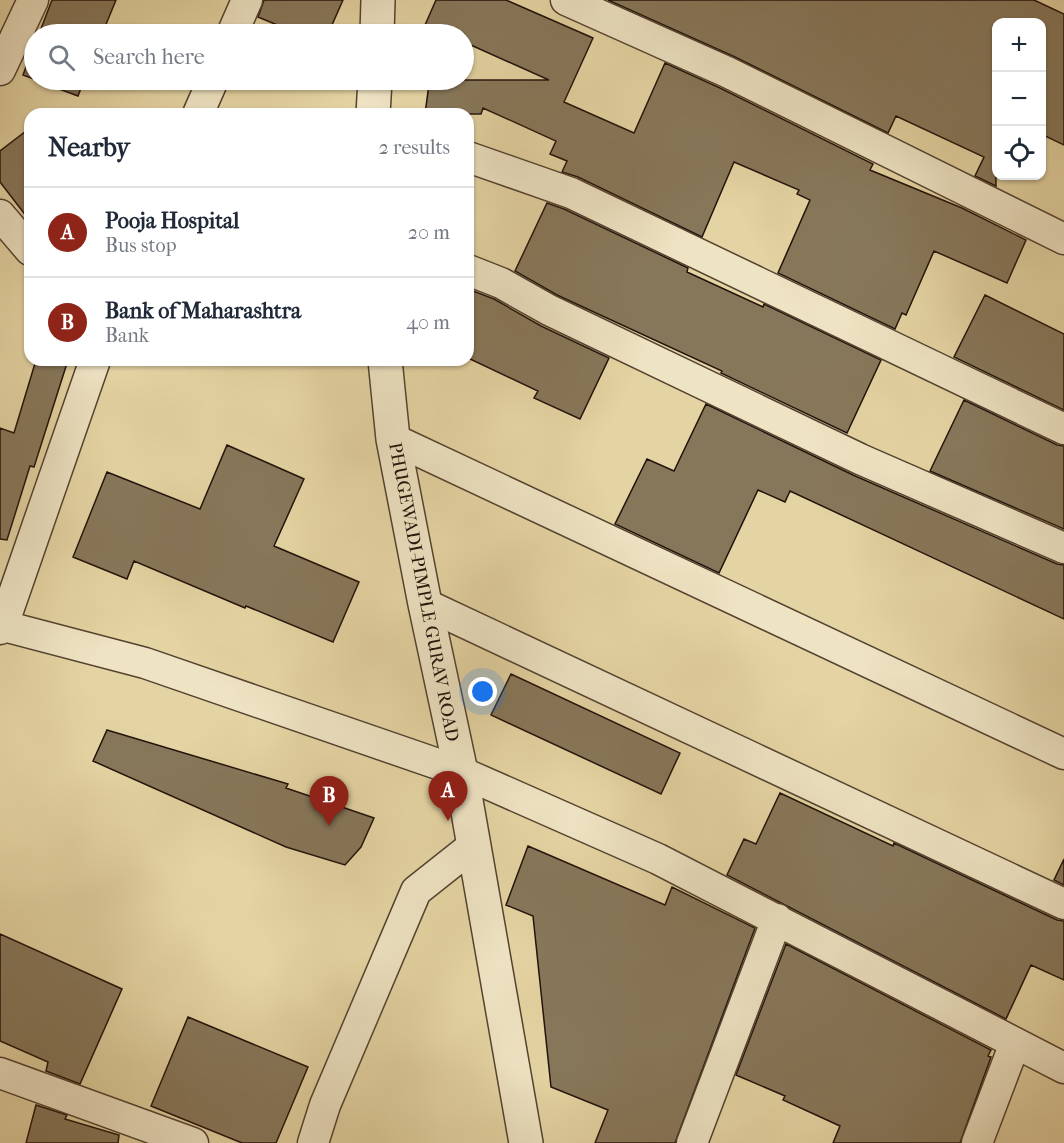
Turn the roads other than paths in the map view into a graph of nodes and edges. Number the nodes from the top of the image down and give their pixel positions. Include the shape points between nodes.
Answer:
1 (33, 0) edge
2 (247, 0) edge
3 (378, 0) edge
4 (566, 0) edge
5 (236, 24) edge
6 (377, 24) edge
7 (0, 70) edge
8 (209, 90) edge
9 (374, 90) edge
10 (201, 108) edge
11 (373, 108) edge
12 (474, 159) edge
13 (0, 215) edge
14 (1064, 239) edge
15 (24, 243) edge
16 (474, 272) edge
17 (93, 366) edge
18 (386, 366) edge
19 (1064, 429) edge
20 (393, 439) junction
21 (1064, 548) edge
22 (425, 604) junction
23 (1, 626) edge
24 (1064, 754) edge
25 (461, 772) junction
26 (474, 845) junction
27 (1064, 904) edge
28 (777, 919) junction
29 (1016, 1043) junction
30 (1064, 1068) edge
31 (0, 1073) edge
32 (193, 1143) edge
33 (313, 1143) edge
34 (526, 1143) edge
35 (692, 1143) edge
36 (977, 1143) edge

1 - 7 street
2 - 5 street
3 - 6 street
4 - 14 street via 727,72
8 - 10 street
9 - 11 street
12 - 19 street via 571,193
13 - 15 street
16 - 21 street via 860,459
17 - 23 street
18 - 20 street, PHUGEWADI-PIMPLE GURAV ROAD
20 - 22 street, PHUGEWADI-PIMPLE GURAV ROAD
20 - 24 street
22 - 25 street, PHUGEWADI-PIMPLE GURAV ROAD
22 - 27 street
23 - 25 street via 145,663
25 - 26 street, PHUGEWADI-PIMPLE GURAV ROAD
25 - 28 street via 658,859
26 - 33 street via 416,891 325,1105
26 - 34 street, PHUGEWADI-PIMPLE GURAV ROAD
28 - 29 street
28 - 35 street
29 - 30 street
29 - 36 street
31 - 32 street

